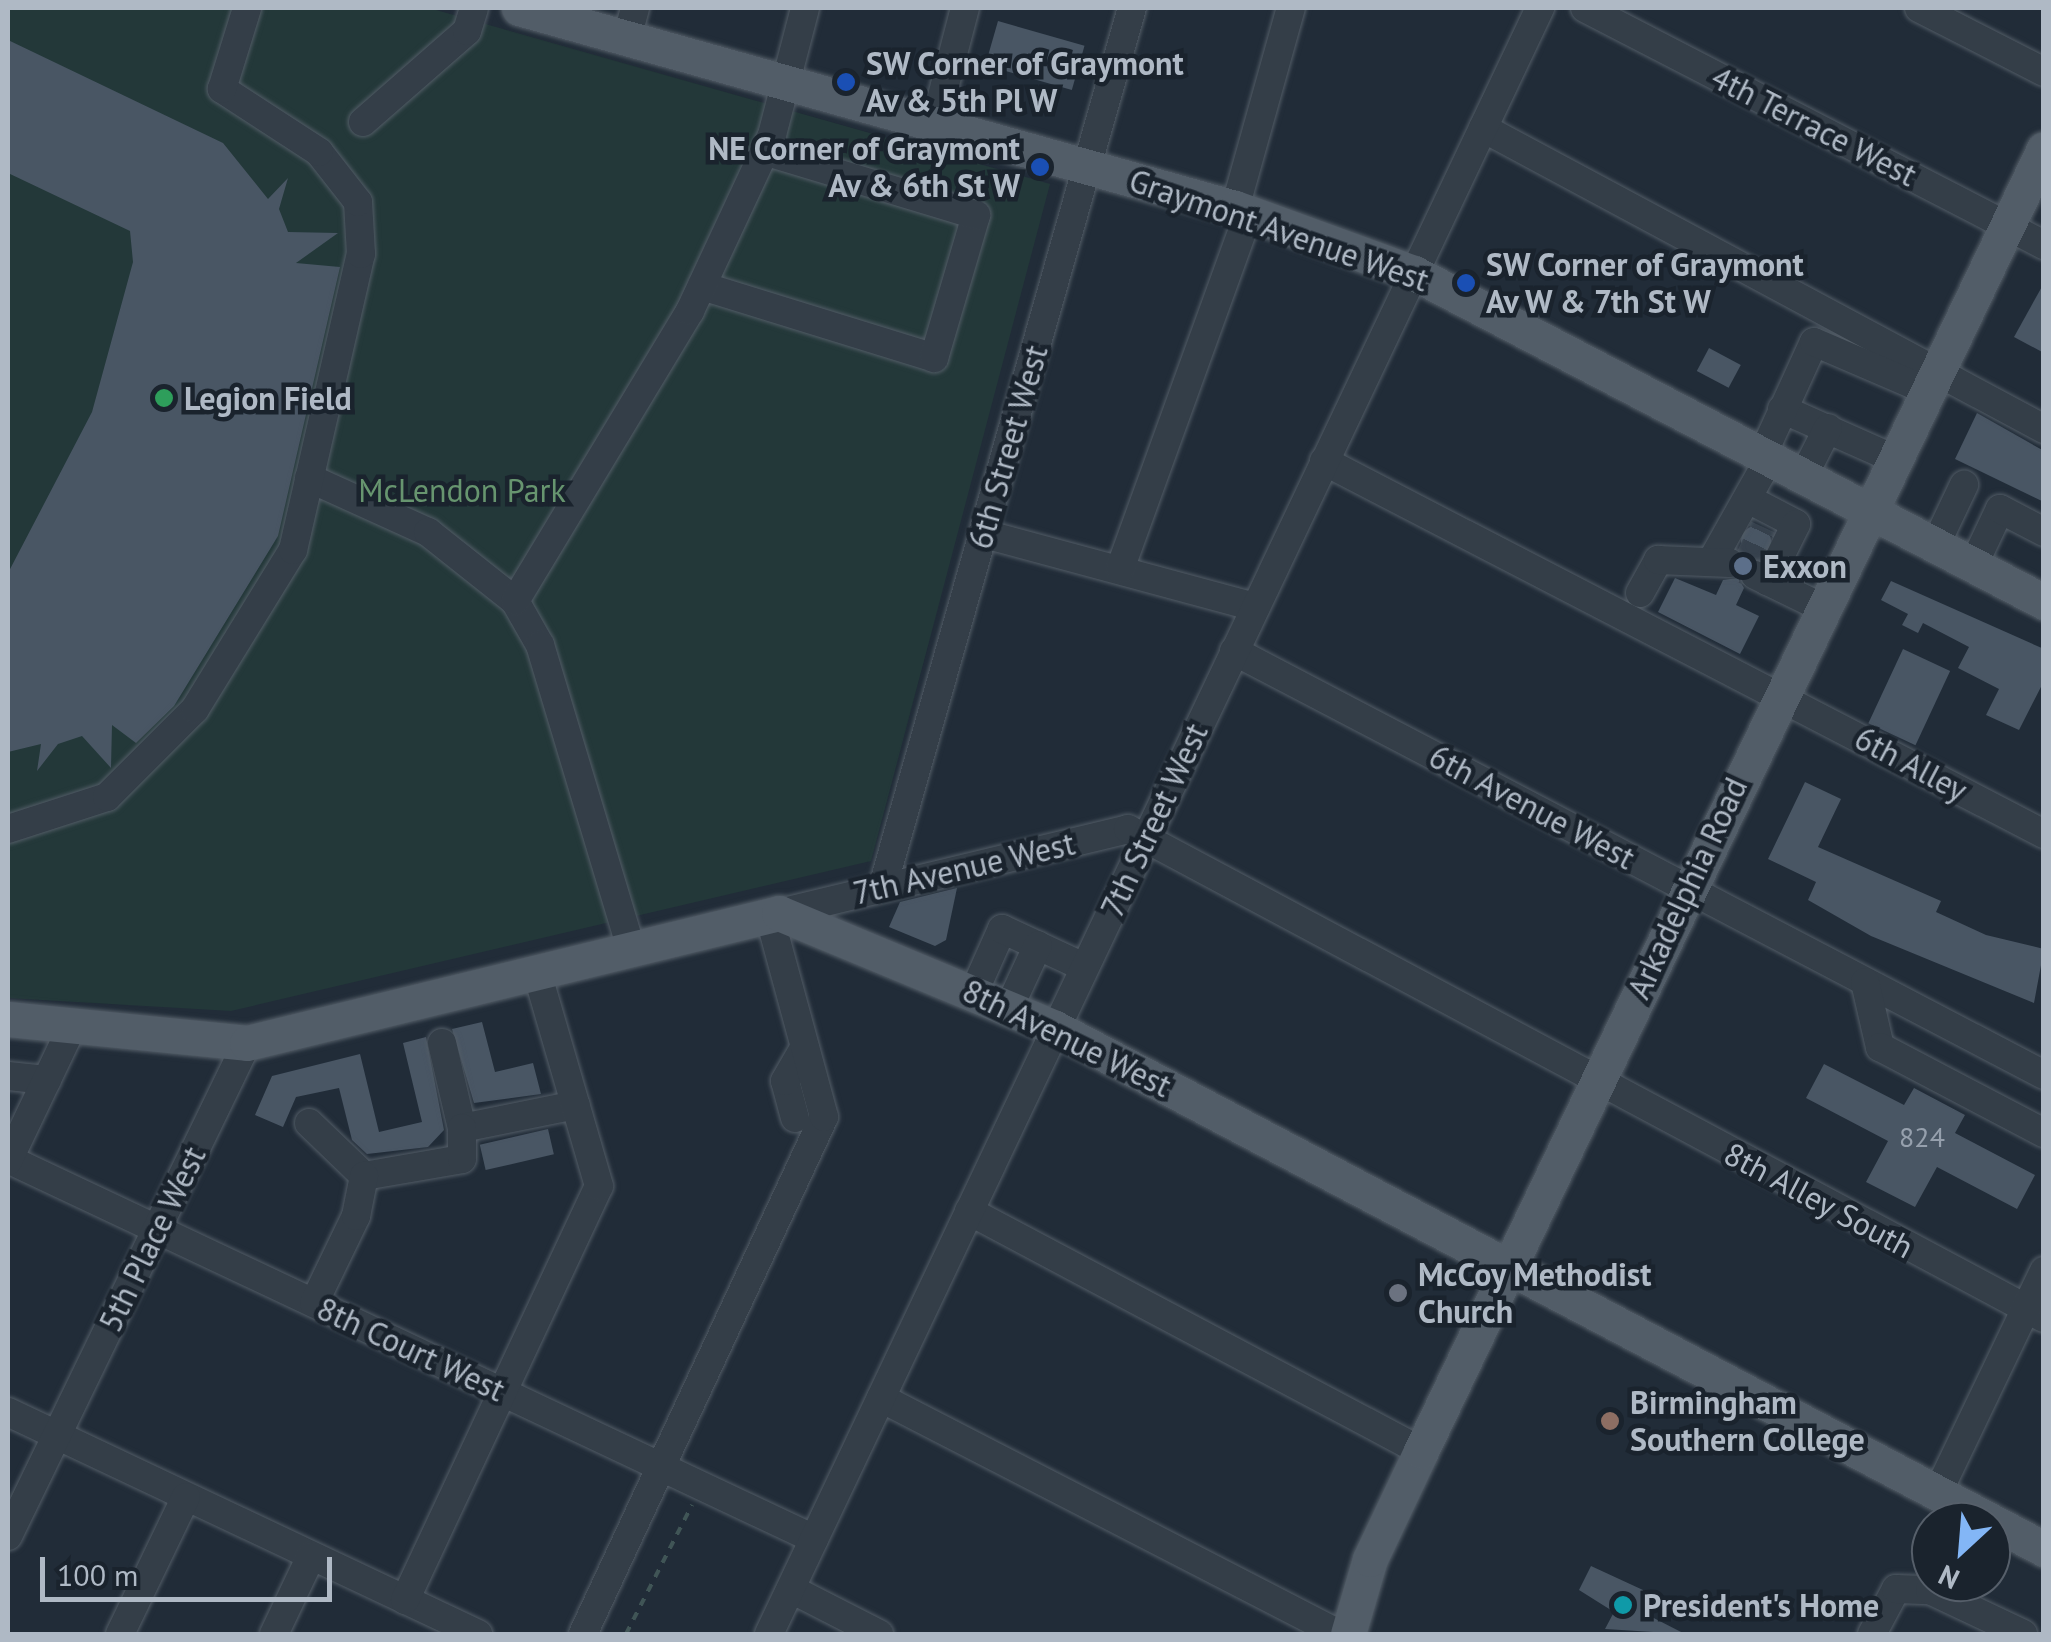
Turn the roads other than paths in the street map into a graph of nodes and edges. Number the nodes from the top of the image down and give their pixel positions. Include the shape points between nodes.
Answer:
1 (247, 8) edge
2 (474, 8) edge
3 (519, 8) edge
4 (804, 8) edge
5 (965, 8) edge
6 (1132, 8) edge
7 (1291, 8) edge
8 (1540, 8) edge
9 (1585, 8) edge
10 (1919, 8) edge
11 (631, 23) edge
12 (2044, 72) edge
13 (784, 82) junction
14 (362, 122) dead end
15 (935, 123) junction
16 (1483, 128) junction
17 (2044, 149) edge
18 (764, 150) junction
19 (1088, 165) junction
20 (1242, 210) junction
21 (2007, 226) junction
22 (2044, 245) edge
23 (1414, 273) junction
24 (702, 286) junction
25 (1931, 381) junction
26 (1782, 410) junction
27 (1828, 428) junction
28 (2044, 429) edge
29 (1766, 458) junction
30 (1892, 458) junction
31 (1324, 461) junction
32 (309, 478) junction
33 (1805, 478) junction
34 (1964, 485) dead end
35 (1866, 511) junction
36 (1768, 515) junction
37 (2044, 532) edge
38 (984, 534) junction
39 (1935, 546) junction
40 (1973, 566) junction
41 (1742, 568) junction
42 (1120, 569) junction
43 (1640, 593) dead end
44 (515, 601) junction
45 (2044, 602) edge
46 (1254, 607) junction
47 (1821, 607) junction
48 (1234, 651) junction
49 (1780, 694) junction
50 (8, 829) edge
51 (2044, 834) edge
52 (1143, 844) junction
53 (883, 886) junction
54 (1688, 888) junction
55 (774, 914) junction
56 (1038, 945) junction
57 (631, 949) junction
58 (1084, 967) junction
59 (537, 972) junction
60 (1865, 982) junction
61 (974, 992) junction
62 (1010, 1008) junction
63 (8, 1019) edge
64 (73, 1026) junction
65 (1055, 1028) junction
66 (442, 1042) dead end
67 (246, 1043) junction
68 (805, 1047) junction
69 (8, 1076) edge
70 (2044, 1076) edge
71 (47, 1080) junction
72 (1596, 1082) junction
73 (576, 1105) junction
74 (795, 1118) dead end
75 (309, 1124) dead end
76 (462, 1128) junction
77 (2044, 1133) edge
78 (8, 1160) edge
79 (364, 1176) junction
80 (969, 1211) junction
81 (157, 1228) junction
82 (1508, 1266) junction
83 (2044, 1271) edge
84 (314, 1303) junction
85 (2034, 1314) edge
86 (502, 1392) junction
87 (881, 1398) junction
88 (8, 1412) edge
89 (56, 1436) junction
90 (1421, 1450) junction
91 (662, 1468) junction
92 (1939, 1490) junction
93 (186, 1497) junction
94 (8, 1536) edge
95 (814, 1540) junction
96 (2044, 1549) edge
97 (312, 1556) junction
98 (791, 1589) junction
99 (405, 1600) junction
100 (438, 1626) edge
101 (120, 1634) edge
102 (274, 1634) edge
103 (478, 1634) edge
104 (583, 1634) edge
105 (769, 1634) edge
106 (880, 1634) edge
107 (1339, 1634) edge
108 (1348, 1634) edge
109 (1872, 1634) edge
110 (2023, 1634) edge

1 - 32 street via 222,89 319,152 358,202 361,254
2 - 14 street via 467,31
3 - 11 main road, Graymont Avenue West
4 - 13 street
5 - 15 street
6 - 19 street, 6th Street West
7 - 20 street
8 - 16 street, 7th Street West
9 - 21 street, 4th Terrace West
10 - 12 street
11 - 13 main road, Graymont Avenue West
13 - 15 main road, Graymont Avenue West
13 - 18 street
15 - 19 main road, Graymont Avenue West
16 - 23 street, 7th Street West
16 - 25 street
17 - 21 main road, Arkadelphia Road
18 - 24 street
18 - 24 street via 976,215 934,358
19 - 20 main road, Graymont Avenue West
19 - 38 street, 6th Street West
20 - 23 main road, Graymont Avenue West
20 - 42 street
21 - 22 street, 4th Terrace West
21 - 25 main road, Arkadelphia Road
23 - 29 main road, Graymont Avenue West
23 - 31 street, 7th Street West
24 - 44 street
25 - 26 street via 1814,342
25 - 28 street
25 - 30 main road, Arkadelphia Road
26 - 27 street
26 - 29 street
27 - 30 street
27 - 33 street
29 - 33 main road, Graymont Avenue West
29 - 36 street
30 - 35 main road, Arkadelphia Road
31 - 46 street, 7th Street West
31 - 49 street, 6th Alley
32 - 44 street via 428,532
32 - 50 street via 293,550 195,708 107,798
33 - 35 main road, Graymont Avenue West
33 - 36 street
34 - 39 street
35 - 39 main road, Graymont Avenue West
35 - 47 main road, Arkadelphia Road
36 - 41 street
36 - 41 street via 1796,524
37 - 40 street via 2000,510
38 - 42 street
38 - 53 street, 6th Street West
39 - 40 main road, Graymont Avenue West
40 - 45 main road, Graymont Avenue West
41 - 43 street via 1658,560
41 - 47 street
42 - 46 street
44 - 57 street via 540,645
46 - 48 street, 7th Street West
47 - 49 main road, Arkadelphia Road
48 - 52 street, 7th Street West
48 - 54 street, 6th Avenue West
49 - 51 street, 6th Alley
49 - 54 main road, Arkadelphia Road
52 - 53 street, 7th Avenue West via 1128,830
52 - 58 street, 7th Street West
52 - 72 street, 8th Alley South
53 - 55 street, 7th Avenue West
54 - 60 street, 6th Avenue West
54 - 72 main road, Arkadelphia Road
55 - 57 main road
55 - 61 main road, 8th Avenue West
55 - 68 street
56 - 58 street
56 - 61 street via 1002,929
56 - 62 street
57 - 59 main road
58 - 65 street, 7th Street West
59 - 67 main road
59 - 73 street
60 - 70 street, 6th Avenue West
60 - 77 street via 1880,1047
61 - 62 main road, 8th Avenue West
62 - 65 main road, 8th Avenue West
63 - 64 main road
64 - 67 main road
64 - 71 street
65 - 80 street, 7th Street West
65 - 82 main road, 8th Avenue West
66 - 76 street
67 - 81 street, 5th Place West
68 - 74 street via 785,1082
68 - 91 street via 824,1117
69 - 71 street
71 - 78 street
72 - 82 main road, Arkadelphia Road
72 - 85 street, 8th Alley South
73 - 76 street
73 - 86 street via 599,1186
75 - 79 street
76 - 79 street via 462,1158
78 - 81 street, 8th Court West
79 - 84 street
80 - 87 street, 7th Street West
80 - 90 street
81 - 84 street, 8th Court West
81 - 89 street, 5th Place West
82 - 90 main road, Arkadelphia Road
82 - 92 main road, 8th Avenue West
83 - 85 street
84 - 86 street, 8th Court West
85 - 92 street
86 - 91 street, 8th Court West
86 - 99 street
87 - 95 street, 7th Street West
87 - 107 street
88 - 89 street
89 - 93 street
89 - 94 street, 5th Place West
90 - 108 main road, Arkadelphia Road via 1370,1559
91 - 95 street, 8th Court West
91 - 104 street
92 - 96 main road, 8th Avenue West
93 - 97 street
93 - 101 street
95 - 98 street, 7th Street West
97 - 99 street
97 - 102 street
98 - 105 street, 7th Street West
98 - 106 street
99 - 100 street
100 - 103 street
109 - 110 street via 1896,1590 1930,1590

